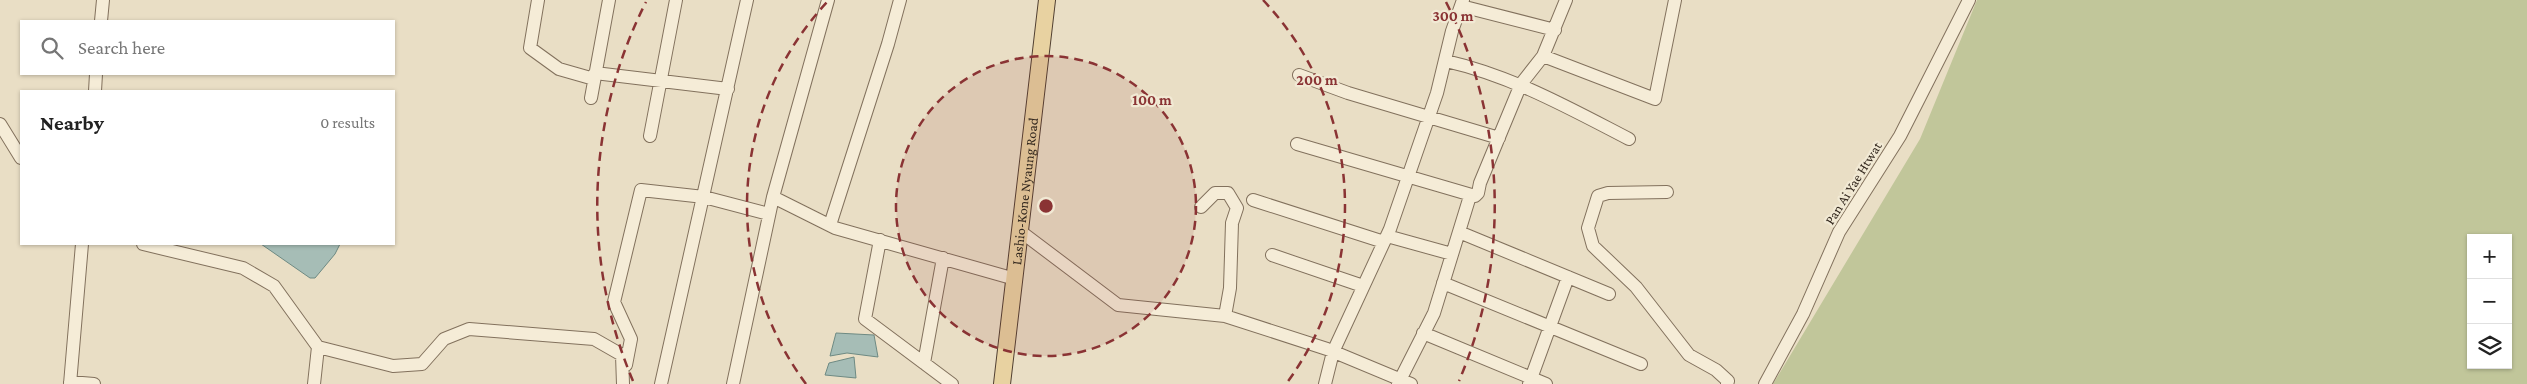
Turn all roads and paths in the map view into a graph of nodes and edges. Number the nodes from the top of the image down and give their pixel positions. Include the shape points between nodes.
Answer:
1 (102, 0) edge
2 (538, 0) edge
3 (609, 0) edge
4 (676, 0) edge
5 (747, 0) edge
6 (828, 0) edge
7 (900, 0) edge
8 (1047, 0) edge
9 (1566, 0) edge
10 (1675, 0) edge
11 (1969, 0) edge
12 (1462, 3) edge
13 (101, 20) edge
14 (1555, 30) junction
15 (1543, 56) junction
16 (1446, 61) junction
17 (96, 75) edge
18 (1299, 75) dead end
19 (595, 76) junction
20 (661, 81) junction
21 (1522, 84) junction
22 (728, 89) junction
23 (95, 90) edge
24 (591, 98) dead end
25 (1428, 115) junction
26 (0, 124) edge
27 (650, 136) dead end
28 (1499, 138) junction
29 (1629, 139) dead end
30 (1297, 144) dead end
31 (20, 156) edge
32 (1408, 175) junction
33 (1667, 192) dead end
34 (1470, 196) junction
35 (704, 197) junction
36 (773, 197) junction
37 (1253, 200) dead end
38 (1201, 207) dead end
39 (769, 214) junction
40 (830, 225) junction
41 (1020, 231) junction
42 (1459, 232) junction
43 (1386, 239) junction
44 (880, 240) junction
45 (82, 245) edge
46 (147, 245) edge
47 (1452, 254) junction
48 (1272, 255) dead end
49 (943, 258) junction
50 (1568, 277) junction
51 (1015, 279) junction
52 (1443, 283) junction
53 (1362, 286) junction
54 (1609, 294) dead end
55 (1225, 316) junction
56 (1551, 326) junction
57 (1423, 334) junction
58 (318, 347) junction
59 (1333, 352) junction
60 (924, 364) junction
61 (1641, 364) dead end
62 (623, 380) edge
63 (1530, 381) edge
64 (1403, 382) edge
65 (70, 383) edge
66 (94, 384) edge
67 (314, 384) edge
68 (661, 384) edge
69 (733, 384) edge
70 (952, 384) edge
71 (1002, 384) edge
72 (1325, 384) edge
73 (1546, 384) edge
74 (1727, 384) edge
75 (1765, 384) edge

1 - 13 street
2 - 19 street via 530,48 559,69
3 - 19 street
4 - 20 street
5 - 22 street
6 - 36 street
7 - 40 street
8 - 41 main road, Lashio-Kone Nyaung Road
9 - 14 street
10 - 15 street via 1655,99
11 - 75 street, Pan Ai Yae Htwat via 1900,136 1839,232 1803,314
12 - 14 street
12 - 16 street
14 - 15 street
15 - 21 street
16 - 21 street
16 - 25 street
17 - 23 street
18 - 25 street via 1348,93
19 - 20 street
19 - 24 street
20 - 22 street
20 - 27 street
21 - 28 street
21 - 29 street
22 - 35 street
25 - 28 street
25 - 32 street
26 - 31 street
28 - 34 street via 1478,193
30 - 32 street
32 - 34 street
32 - 43 street
33 - 74 street via 1608,192 1598,196 1588,228 1593,246 1636,287 1689,355 1716,370 1728,381
34 - 42 street
35 - 39 street
35 - 62 street via 641,190 614,302 631,339
35 - 68 street
36 - 39 street
36 - 40 street
37 - 43 street
38 - 55 street via 1215,192 1228,193 1237,208 1232,223 1230,288
39 - 69 street
40 - 44 street
41 - 51 main road, Lashio-Kone Nyaung Road
41 - 55 street via 1118,306
42 - 47 street
42 - 50 street
43 - 47 street
43 - 53 street
44 - 49 street
44 - 60 street via 865,319
45 - 65 street
46 - 58 street via 243,268 274,286
47 - 52 street
48 - 53 street
49 - 51 street
49 - 60 street
50 - 54 street
50 - 56 street
51 - 71 main road, Lashio-Kone Nyaung Road
52 - 56 street
52 - 57 street via 1434,313
53 - 59 street
55 - 59 street
56 - 61 street
56 - 63 street
57 - 63 street
57 - 64 street
58 - 62 street via 393,366 422,364 444,339 469,329 594,339 622,355
58 - 67 street
59 - 64 street
59 - 72 street
60 - 70 street
63 - 73 street
65 - 66 street

